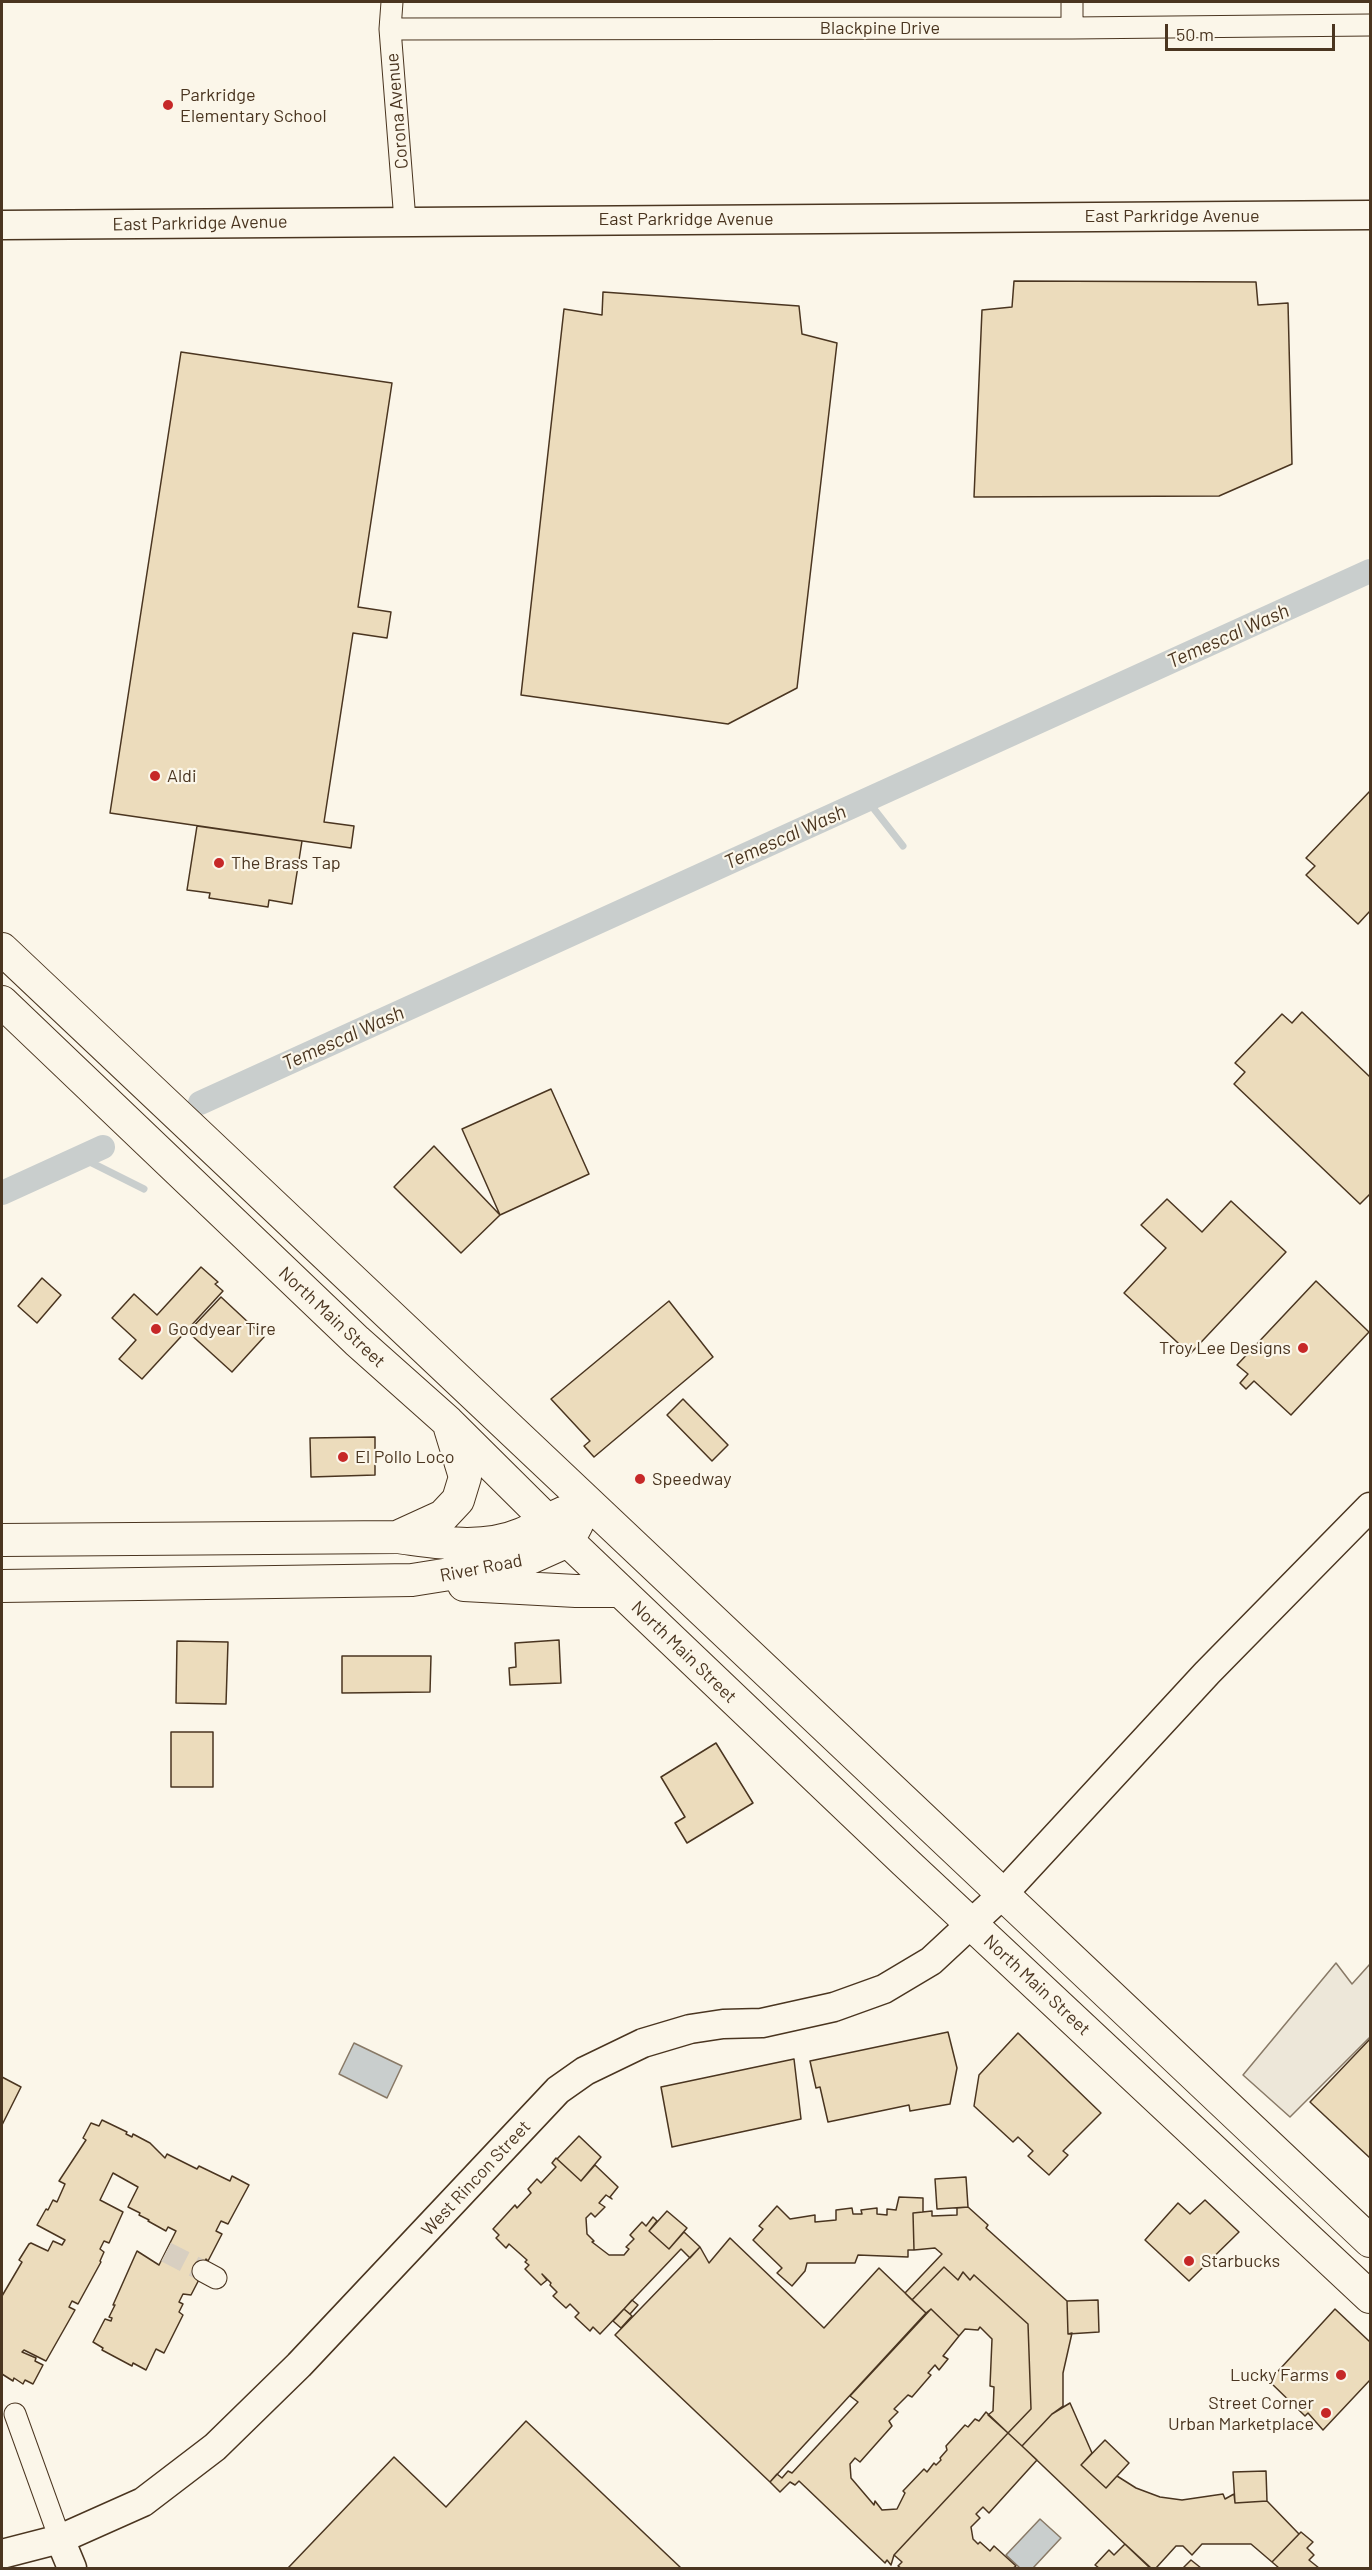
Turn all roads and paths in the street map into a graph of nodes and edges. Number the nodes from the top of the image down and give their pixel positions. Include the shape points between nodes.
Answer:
1 (392, 2) edge
2 (1072, 2) edge
3 (1371, 25) edge
4 (1072, 28) junction
5 (390, 29) junction
6 (1371, 215) edge
7 (405, 221) junction
8 (2, 225) edge
9 (2, 949) edge
10 (2, 1002) edge
11 (448, 1422) junction
12 (589, 1502) junction
13 (1371, 1507) edge
14 (557, 1531) junction
15 (397, 1537) junction
16 (2, 1540) edge
17 (86, 1540) junction
18 (2, 1562) edge
19 (412, 1580) junction
20 (2, 1586) edge
21 (620, 1591) junction
22 (1002, 1895) junction
23 (972, 1924) junction
24 (1371, 2241) edge
25 (1371, 2298) edge
26 (15, 2414) dead end
27 (60, 2539) junction
28 (2, 2554) edge
29 (72, 2568) edge

1 - 5 street, Corona Avenue
2 - 4 street
3 - 4 street, Blackpine Drive
4 - 5 street, Blackpine Drive
5 - 7 street, Corona Avenue
6 - 7 street, East Parkridge Avenue
7 - 8 street, East Parkridge Avenue
9 - 12 main road
10 - 11 main road, North Main Street via 357,1341
11 - 14 main road, North Main Street
11 - 15 main road via 465,1477 459,1500 443,1516
12 - 14 main road, River Road
12 - 22 main road
13 - 22 street, West Rincon Street via 1207,1672
14 - 15 main road, River Road via 451,1544
14 - 19 main road, River Road via 519,1563
14 - 21 main road, North Main Street
15 - 17 main road, River Road
16 - 17 main road, River Road
17 - 18 main road via 55,1558
19 - 20 main road, River Road
19 - 21 main road
21 - 23 main road, North Main Street
22 - 23 street, West Rincon Street
22 - 24 main road
23 - 25 main road, North Main Street
23 - 27 street, West Rincon Street via 924,1965 858,2000 791,2018 690,2029 643,2043 585,2071 558,2090 307,2357 215,2447 143,2502
26 - 27 street
27 - 28 street, West Rincon Street
27 - 29 street

